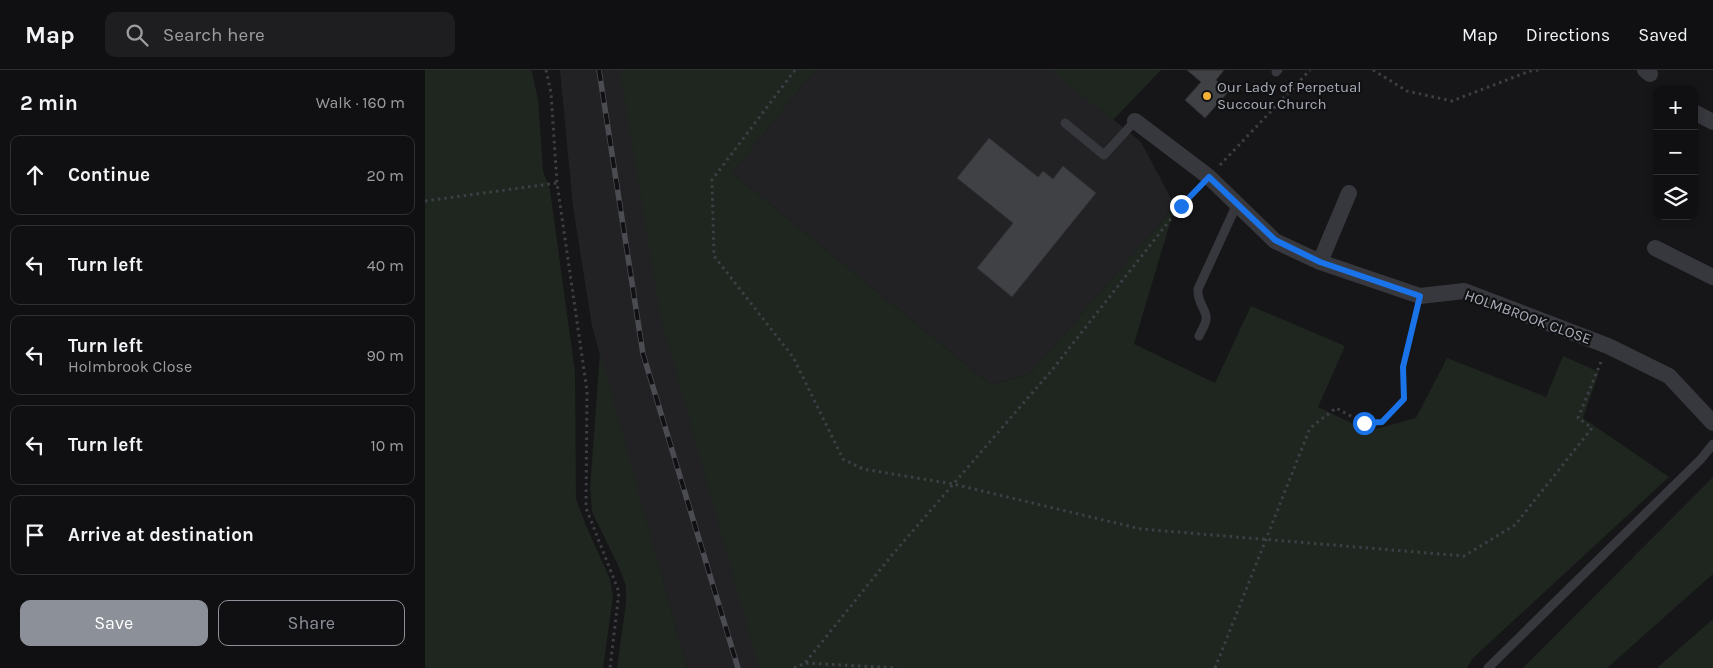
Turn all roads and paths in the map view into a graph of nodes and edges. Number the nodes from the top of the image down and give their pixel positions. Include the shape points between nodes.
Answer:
1 (546, 70) edge
2 (795, 70) edge
3 (1310, 70) edge
4 (1373, 70) edge
5 (1539, 70) edge
6 (1698, 114) edge
7 (1135, 121) joint
8 (1713, 122) edge
9 (1065, 123) dead end
10 (1209, 177) junction
11 (557, 183) junction
12 (1349, 193) dead end
13 (425, 201) edge
14 (1237, 204) junction
15 (1655, 248) dead end
16 (1320, 262) junction
17 (1713, 277) edge
18 (1420, 296) junction
19 (1199, 336) dead end
20 (1608, 346) junction
21 (1713, 423) edge
22 (1713, 444) edge
23 (953, 484) junction
24 (1267, 539) junction
25 (805, 663) junction
26 (610, 668) edge
27 (794, 668) edge
28 (897, 668) edge
29 (1215, 668) edge
30 (1488, 668) edge

1 - 11 path via 551,93
2 - 23 path via 712,180 714,256 793,357 843,459 863,469
3 - 10 path
4 - 5 path via 1407,91 1452,101
6 - 8 street
7 - 9 lane via 1104,155
7 - 10 street, HOLMBROOK CLOSE
10 - 14 street, HOLMBROOK CLOSE
10 - 23 path via 1181,206 1052,370
11 - 13 path
11 - 26 path via 587,391 586,508 619,592
12 - 16 street
14 - 16 street, HOLMBROOK CLOSE via 1275,240
14 - 19 lane via 1199,289 1197,300 1206,313
15 - 17 street
16 - 18 street, HOLMBROOK CLOSE
18 - 20 street, HOLMBROOK CLOSE via 1464,291
18 - 24 path via 1403,367 1404,399 1382,422 1364,423 1336,408 1310,428
20 - 21 street, HOLMBROOK CLOSE via 1669,376
20 - 24 path via 1578,418 1592,428 1515,525 1464,556
22 - 30 lane
23 - 24 path via 1141,529
23 - 25 path
24 - 29 path
25 - 27 path
25 - 28 path

